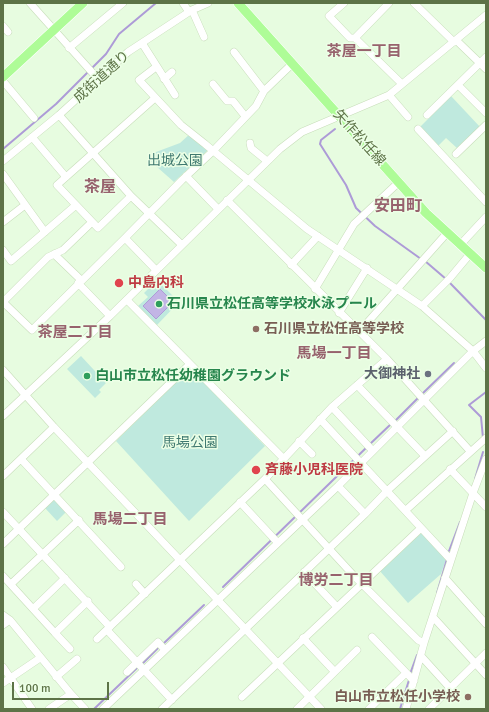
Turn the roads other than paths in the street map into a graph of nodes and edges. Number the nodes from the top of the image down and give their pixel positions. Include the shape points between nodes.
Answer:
1 (30, 3) edge
2 (83, 3) edge
3 (123, 3) edge
4 (183, 3) edge
5 (208, 3) edge
6 (238, 3) edge
7 (389, 3) edge
8 (414, 3) edge
9 (340, 4) edge
10 (190, 11) junction
11 (486, 15) edge
12 (3, 26) edge
13 (53, 31) junction
14 (8, 32) dead end
15 (204, 37) dead end
16 (355, 38) junction
17 (455, 41) junction
18 (142, 43) junction
19 (69, 48) junction
20 (234, 52) dead end
21 (486, 57) edge
22 (480, 63) junction
23 (292, 64) junction
24 (156, 67) junction
25 (486, 69) edge
26 (172, 72) dead end
27 (3, 77) edge
28 (98, 79) junction
29 (164, 79) junction
30 (3, 81) edge
31 (213, 84) dead end
32 (402, 84) junction
33 (458, 85) junction
34 (264, 91) junction
35 (175, 95) dead end
36 (389, 95) junction
37 (155, 98) junction
38 (486, 113) edge
39 (60, 115) junction
40 (245, 116) junction
41 (339, 116) junction
42 (427, 116) dead end
43 (408, 117) dead end
44 (34, 118) dead end
45 (486, 125) edge
46 (418, 129) dead end
47 (32, 137) junction
48 (250, 143) dead end
49 (213, 151) junction
50 (92, 153) junction
51 (456, 154) dead end
52 (3, 161) edge
53 (267, 162) junction
54 (3, 174) edge
55 (186, 176) junction
56 (66, 177) junction
57 (247, 180) junction
58 (399, 182) junction
59 (132, 196) junction
60 (227, 200) junction
61 (486, 202) edge
62 (25, 205) junction
63 (76, 205) junction
64 (218, 209) junction
65 (149, 212) junction
66 (485, 220) edge
67 (3, 222) edge
68 (92, 222) junction
69 (45, 232) junction
70 (447, 233) junction
71 (318, 236) junction
72 (126, 238) junction
73 (182, 245) junction
74 (460, 245) junction
75 (338, 249) junction
76 (3, 250) edge
77 (54, 254) junction
78 (470, 254) junction
79 (291, 265) junction
80 (367, 268) junction
81 (486, 268) edge
82 (156, 270) junction
83 (80, 282) junction
84 (315, 289) junction
85 (399, 289) junction
86 (127, 300) junction
87 (3, 302) edge
88 (422, 306) junction
89 (339, 313) junction
90 (110, 316) junction
91 (359, 332) junction
92 (486, 341) edge
93 (474, 351) junction
94 (387, 359) junction
95 (190, 364) junction
96 (486, 368) edge
97 (3, 370) edge
98 (357, 385) junction
99 (27, 395) junction
100 (422, 396) junction
101 (332, 408) junction
102 (3, 416) edge
103 (320, 419) junction
104 (394, 424) junction
105 (54, 427) junction
106 (453, 431) junction
107 (486, 438) edge
108 (299, 441) junction
109 (370, 447) junction
110 (470, 451) junction
111 (312, 454) dead end
112 (425, 456) junction
113 (284, 458) junction
114 (486, 458) edge
115 (358, 459) junction
116 (21, 460) junction
117 (88, 463) junction
118 (450, 469) junction
119 (3, 476) edge
120 (266, 478) junction
121 (338, 486) junction
122 (388, 490) junction
123 (473, 493) junction
124 (54, 495) junction
125 (240, 502) junction
126 (486, 507) edge
127 (406, 510) junction
128 (3, 512) edge
129 (365, 514) junction
130 (299, 516) junction
131 (79, 520) junction
132 (421, 528) junction
133 (19, 529) junction
134 (275, 540) junction
135 (3, 544) edge
136 (329, 549) junction
137 (43, 554) junction
138 (180, 560) junction
139 (451, 560) junction
140 (121, 567) dead end
141 (304, 572) junction
142 (3, 576) edge
143 (65, 578) junction
144 (445, 578) junction
145 (361, 582) junction
146 (11, 584) junction
147 (136, 584) dead end
148 (146, 594) junction
149 (218, 600) junction
150 (88, 601) junction
151 (336, 606) junction
152 (34, 608) junction
153 (3, 616) edge
154 (433, 618) junction
155 (10, 620) junction
156 (486, 624) edge
157 (3, 625) edge
158 (108, 628) junction
159 (244, 629) junction
160 (56, 633) junction
161 (372, 637) dead end
162 (303, 638) junction
163 (98, 639) dead end
164 (424, 643) junction
165 (70, 649) dead end
166 (165, 650) junction
167 (357, 650) dead end
168 (486, 653) edge
169 (421, 656) junction
170 (40, 658) junction
171 (77, 659) dead end
172 (137, 662) junction
173 (277, 662) junction
174 (476, 663) junction
175 (3, 667) edge
176 (145, 669) junction
177 (126, 672) dead end
178 (334, 672) junction
179 (406, 673) junction
180 (486, 675) edge
181 (56, 677) junction
182 (11, 678) junction
183 (414, 681) junction
184 (3, 684) edge
185 (450, 688) junction
186 (70, 694) junction
187 (310, 696) junction
188 (242, 697) dead end
189 (172, 700) junction
190 (32, 709) edge
191 (49, 709) edge
192 (85, 709) edge
193 (103, 709) edge
194 (162, 709) edge
195 (297, 709) edge
196 (321, 709) edge
197 (369, 709) edge
198 (406, 709) edge
199 (429, 709) edge

1 - 13 street
2 - 13 main road
3 - 19 street
4 - 10 street
5 - 10 street, 成街道通り
6 - 23 main road, 矢作松任線
7 - 16 street
8 - 17 street
9 - 16 street via 329,16 350,38
10 - 15 street
10 - 18 street, 成街道通り
11 - 17 street
12 - 14 street
13 - 19 street
13 - 27 main road
16 - 32 street
17 - 22 street
17 - 32 street
18 - 24 street
18 - 28 street, 成街道通り
19 - 28 street
20 - 34 street
21 - 22 street
22 - 25 street
22 - 33 street
23 - 34 street
23 - 41 main road, 矢作松任線
24 - 29 street
24 - 37 street via 140,80
26 - 29 street
28 - 39 street, 成街道通り
29 - 35 street
30 - 44 street
31 - 40 street via 227,101 233,102
32 - 36 street
33 - 38 street
33 - 42 street
34 - 40 street via 256,106
36 - 41 street
36 - 43 street
37 - 49 street via 181,125
37 - 50 street
39 - 47 street, 成街道通り
39 - 50 street
40 - 49 street
41 - 53 street via 302,132
41 - 58 main road, 矢作松任線
45 - 51 street
46 - 61 street
47 - 52 street, 成街道通り
47 - 56 street
48 - 53 street via 251,148
49 - 55 street
49 - 57 street
50 - 56 street
50 - 59 street
53 - 57 street
54 - 62 street
55 - 64 street
55 - 65 street
56 - 63 street via 57,185
57 - 60 street
57 - 71 street
58 - 70 main road, 矢作松任線
58 - 75 street via 363,214
59 - 65 street
59 - 68 street via 98,228
60 - 64 street
60 - 79 street
62 - 67 street
62 - 69 street
63 - 68 street
63 - 69 street
64 - 73 street
65 - 72 street
65 - 73 street
66 - 74 street
68 - 77 street via 63,250
69 - 76 street via 11,261
70 - 74 main road, 矢作松任線
70 - 85 street
71 - 75 street
71 - 79 street
72 - 82 street
72 - 83 street
73 - 82 street
74 - 78 main road, 矢作松任線
75 - 80 street
75 - 84 street
77 - 83 street
77 - 87 street
78 - 81 main road, 矢作松任線
78 - 88 street
79 - 84 street
80 - 85 street
80 - 89 street
82 - 86 street
83 - 87 street via 32,330
83 - 90 street
84 - 89 street
85 - 88 street
85 - 91 street
86 - 90 street
86 - 95 street
88 - 93 street
89 - 91 street
90 - 99 street
91 - 94 street
92 - 93 street
93 - 96 street
93 - 100 street
94 - 98 street
94 - 100 street
95 - 113 street
95 - 117 street
97 - 99 street
98 - 101 street
98 - 104 street
99 - 102 street
99 - 105 street
100 - 104 street
100 - 106 street
101 - 103 street
101 - 109 street
103 - 108 street
103 - 115 street
104 - 109 street
104 - 112 street
105 - 116 street
105 - 117 street
106 - 110 street
106 - 112 street
107 - 110 street
108 - 111 street
108 - 113 street
109 - 115 street
110 - 118 street
112 - 122 street
113 - 120 street
114 - 123 street
115 - 121 street
115 - 122 street
116 - 119 street
116 - 124 street
117 - 124 street
117 - 138 street
118 - 123 street
118 - 127 street
120 - 125 street
120 - 130 street
121 - 129 street
121 - 130 street
122 - 127 street
122 - 129 street
123 - 126 street
123 - 139 street
124 - 131 street
124 - 133 street
125 - 134 street
125 - 138 street
127 - 132 street
128 - 133 street
129 - 136 street
130 - 134 street
130 - 136 street
131 - 137 street
131 - 140 street
132 - 139 street
132 - 145 street
133 - 135 street
133 - 137 street
134 - 149 street
136 - 141 street
136 - 145 street
137 - 143 street
137 - 146 street
138 - 148 street
138 - 149 street
139 - 144 street
141 - 151 street
141 - 159 street
142 - 146 street
143 - 150 street
143 - 152 street
144 - 154 street
144 - 156 street
145 - 151 street
145 - 164 street via 418,640
146 - 152 street
147 - 148 street
148 - 158 street
149 - 159 street
149 - 166 street
150 - 158 street
150 - 160 street
151 - 162 street
152 - 160 street
153 - 155 street
154 - 164 street
154 - 174 street
155 - 157 street
155 - 170 street
158 - 163 street
158 - 172 street
159 - 173 street
159 - 189 street
160 - 165 street
161 - 179 street
162 - 173 street
162 - 178 street
164 - 169 street
166 - 172 street via 158,642
166 - 176 street
167 - 178 street
168 - 174 street
169 - 183 street
169 - 185 street
170 - 181 street
170 - 182 street
171 - 181 street
172 - 176 street
172 - 177 street
173 - 187 street
173 - 188 street
174 - 180 street
174 - 185 street
175 - 182 street
176 - 189 street
176 - 193 street
178 - 187 street
179 - 183 street
179 - 197 street
181 - 186 street
182 - 184 street
182 - 190 street
183 - 198 street
185 - 199 street
186 - 191 street
186 - 192 street
187 - 195 street
187 - 196 street
189 - 194 street

